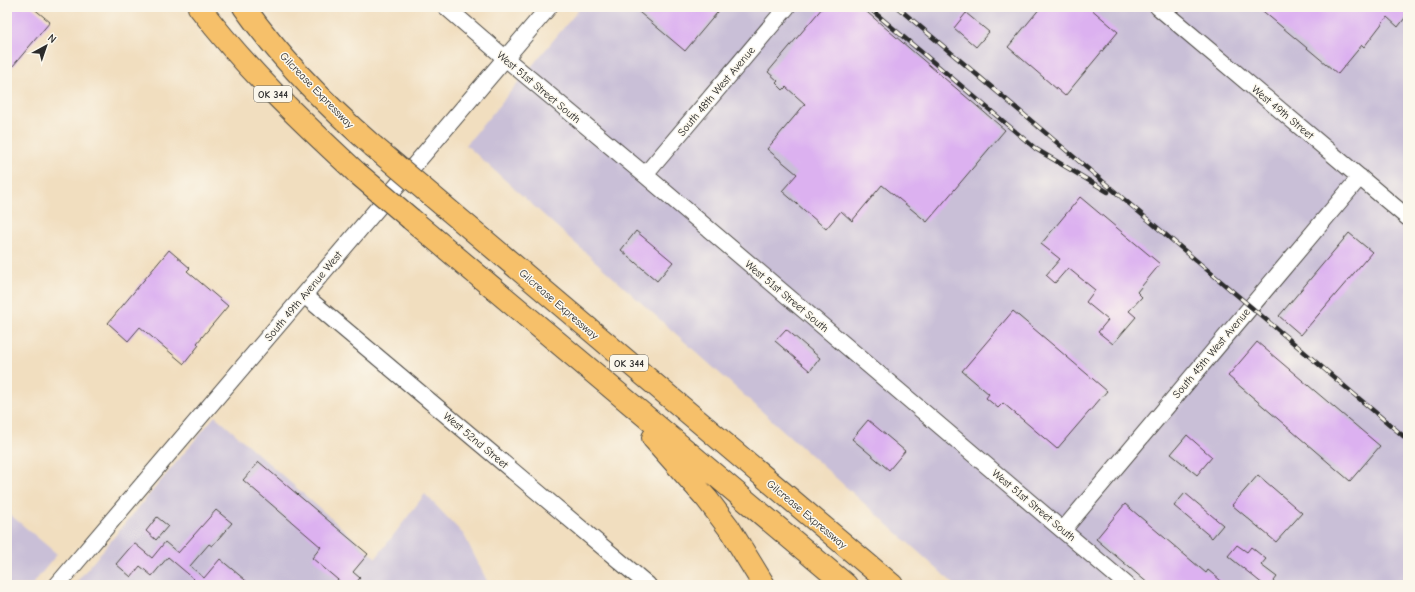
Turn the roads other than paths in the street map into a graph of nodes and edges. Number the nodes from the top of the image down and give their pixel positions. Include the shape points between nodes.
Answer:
1 (199, 7) edge
2 (244, 7) edge
3 (446, 7) edge
4 (549, 7) edge
5 (787, 7) edge
6 (1158, 7) edge
7 (505, 58) junction
8 (645, 175) junction
9 (1360, 177) junction
10 (1408, 218) edge
11 (304, 295) junction
12 (602, 380) junction
13 (1063, 530) junction
14 (58, 585) edge
15 (648, 585) edge
16 (764, 585) edge
17 (846, 585) edge
18 (892, 585) edge
19 (1127, 585) edge

1 - 12 highway, OK 344, bridge via 258,79 357,173
2 - 18 highway, Gilcrease Expressway / OK 344, bridge via 306,80 373,146
3 - 7 street, West 51st Street South
4 - 7 street, South 49th Avenue West
5 - 8 street, South 48th West Avenue
6 - 9 street, West 49th Street
7 - 8 street, West 51st Street South
7 - 11 street, South 49th Avenue West
8 - 13 street, West 51st Street South
9 - 10 street, West 49th Street
9 - 13 street, South 45th West Avenue
11 - 14 street, South 49th Avenue West
11 - 15 street, West 52nd Street
12 - 16 highway via 712,505 744,550
12 - 17 highway, OK 344
13 - 19 street, West 51st Street South

